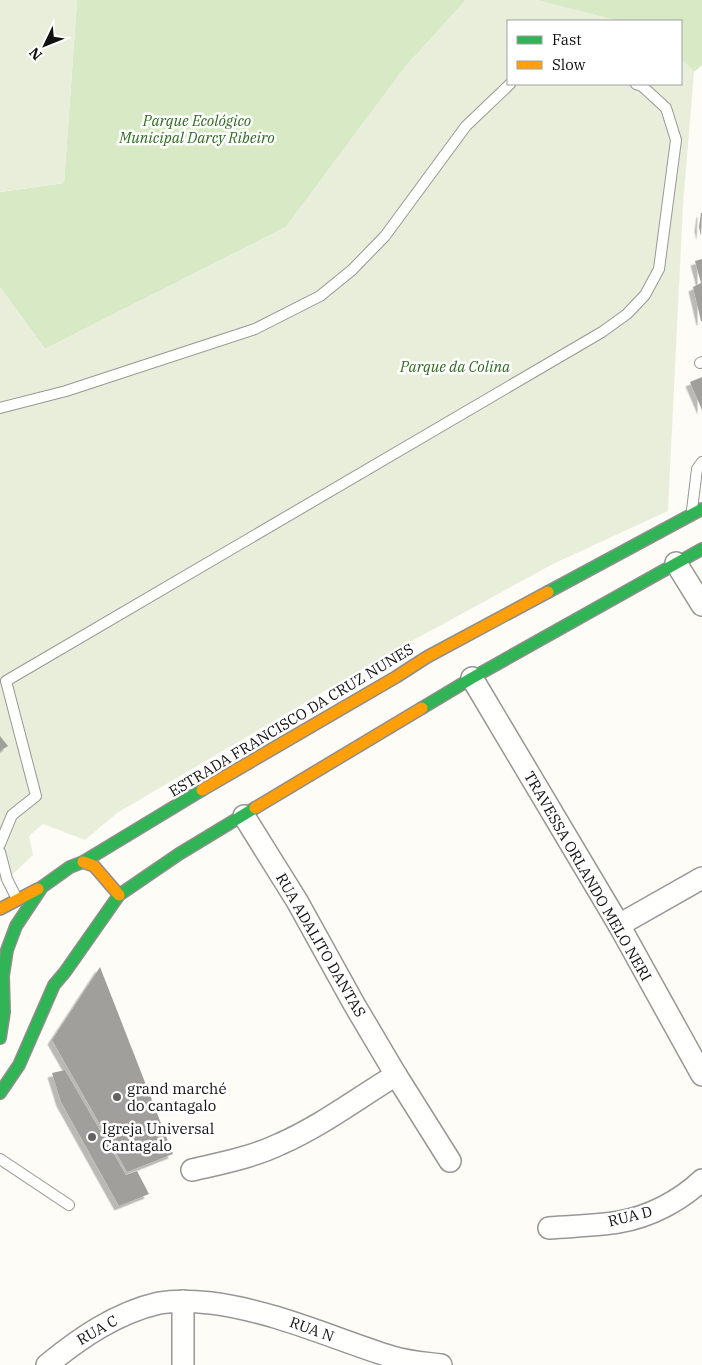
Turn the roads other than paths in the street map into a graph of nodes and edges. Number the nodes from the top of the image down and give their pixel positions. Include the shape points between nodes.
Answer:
1 (509, 85) edge
2 (639, 85) edge
3 (0, 408) edge
4 (702, 462) edge
5 (697, 511) edge
6 (702, 549) edge
7 (676, 563) junction
8 (702, 605) edge
9 (472, 678) junction
10 (3, 683) edge
11 (244, 816) junction
12 (0, 844) edge
13 (0, 852) edge
14 (83, 862) junction
15 (702, 878) edge
16 (42, 887) junction
17 (119, 895) junction
18 (17, 900) junction
19 (0, 909) edge
20 (619, 926) junction
21 (1, 975) edge
22 (54, 985) junction
23 (17, 987) dead end
24 (39, 994) dead end
25 (0, 1038) edge
26 (396, 1075) junction
27 (702, 1075) edge
28 (0, 1093) edge
29 (0, 1159) edge
30 (450, 1161) dead end
31 (192, 1170) dead end
32 (702, 1180) edge
33 (69, 1206) dead end
34 (549, 1228) dead end
35 (182, 1300) junction
36 (47, 1365) edge
37 (183, 1365) edge
38 (441, 1365) edge

1 - 3 lane via 466,126 385,236 352,270 320,296 255,329 66,391
2 - 10 lane via 666,108 676,140 659,269 644,296 627,314 602,332
4 - 5 lane via 697,470
5 - 14 main road, ESTRADA FRANCISCO DA CRUZ NUNES via 427,657
6 - 7 main road
7 - 8 street
7 - 9 main road
9 - 11 main road
9 - 20 street, TRAVESSA ORLANDO MELO NERI
10 - 12 lane via 36,796 12,815
11 - 17 main road via 179,854
11 - 26 street, RUA ADALITO DANTAS via 297,901
13 - 18 lane via 6,879
14 - 16 main road, ESTRADA FRANCISCO DA CRUZ NUNES
14 - 17 main road via 94,866
15 - 20 street
16 - 18 main road
16 - 21 main road, ESTRADA FRANCISCO DA CRUZ NUNES via 16,926
17 - 22 main road
18 - 19 main road
20 - 27 street, TRAVESSA ORLANDO MELO NERI
21 - 23 main road
21 - 25 main road, ESTRADA FRANCISCO DA CRUZ NUNES via 4,1012
22 - 24 main road
22 - 28 main road via 19,1065
26 - 30 street, RUA ADALITO DANTAS
26 - 31 street via 280,1144
29 - 33 lane
32 - 34 street, RUA D via 692,1190 656,1211 620,1222
35 - 36 street, RUA C via 114,1318
35 - 37 street
35 - 38 street, RUA N via 231,1306 279,1318 395,1358

